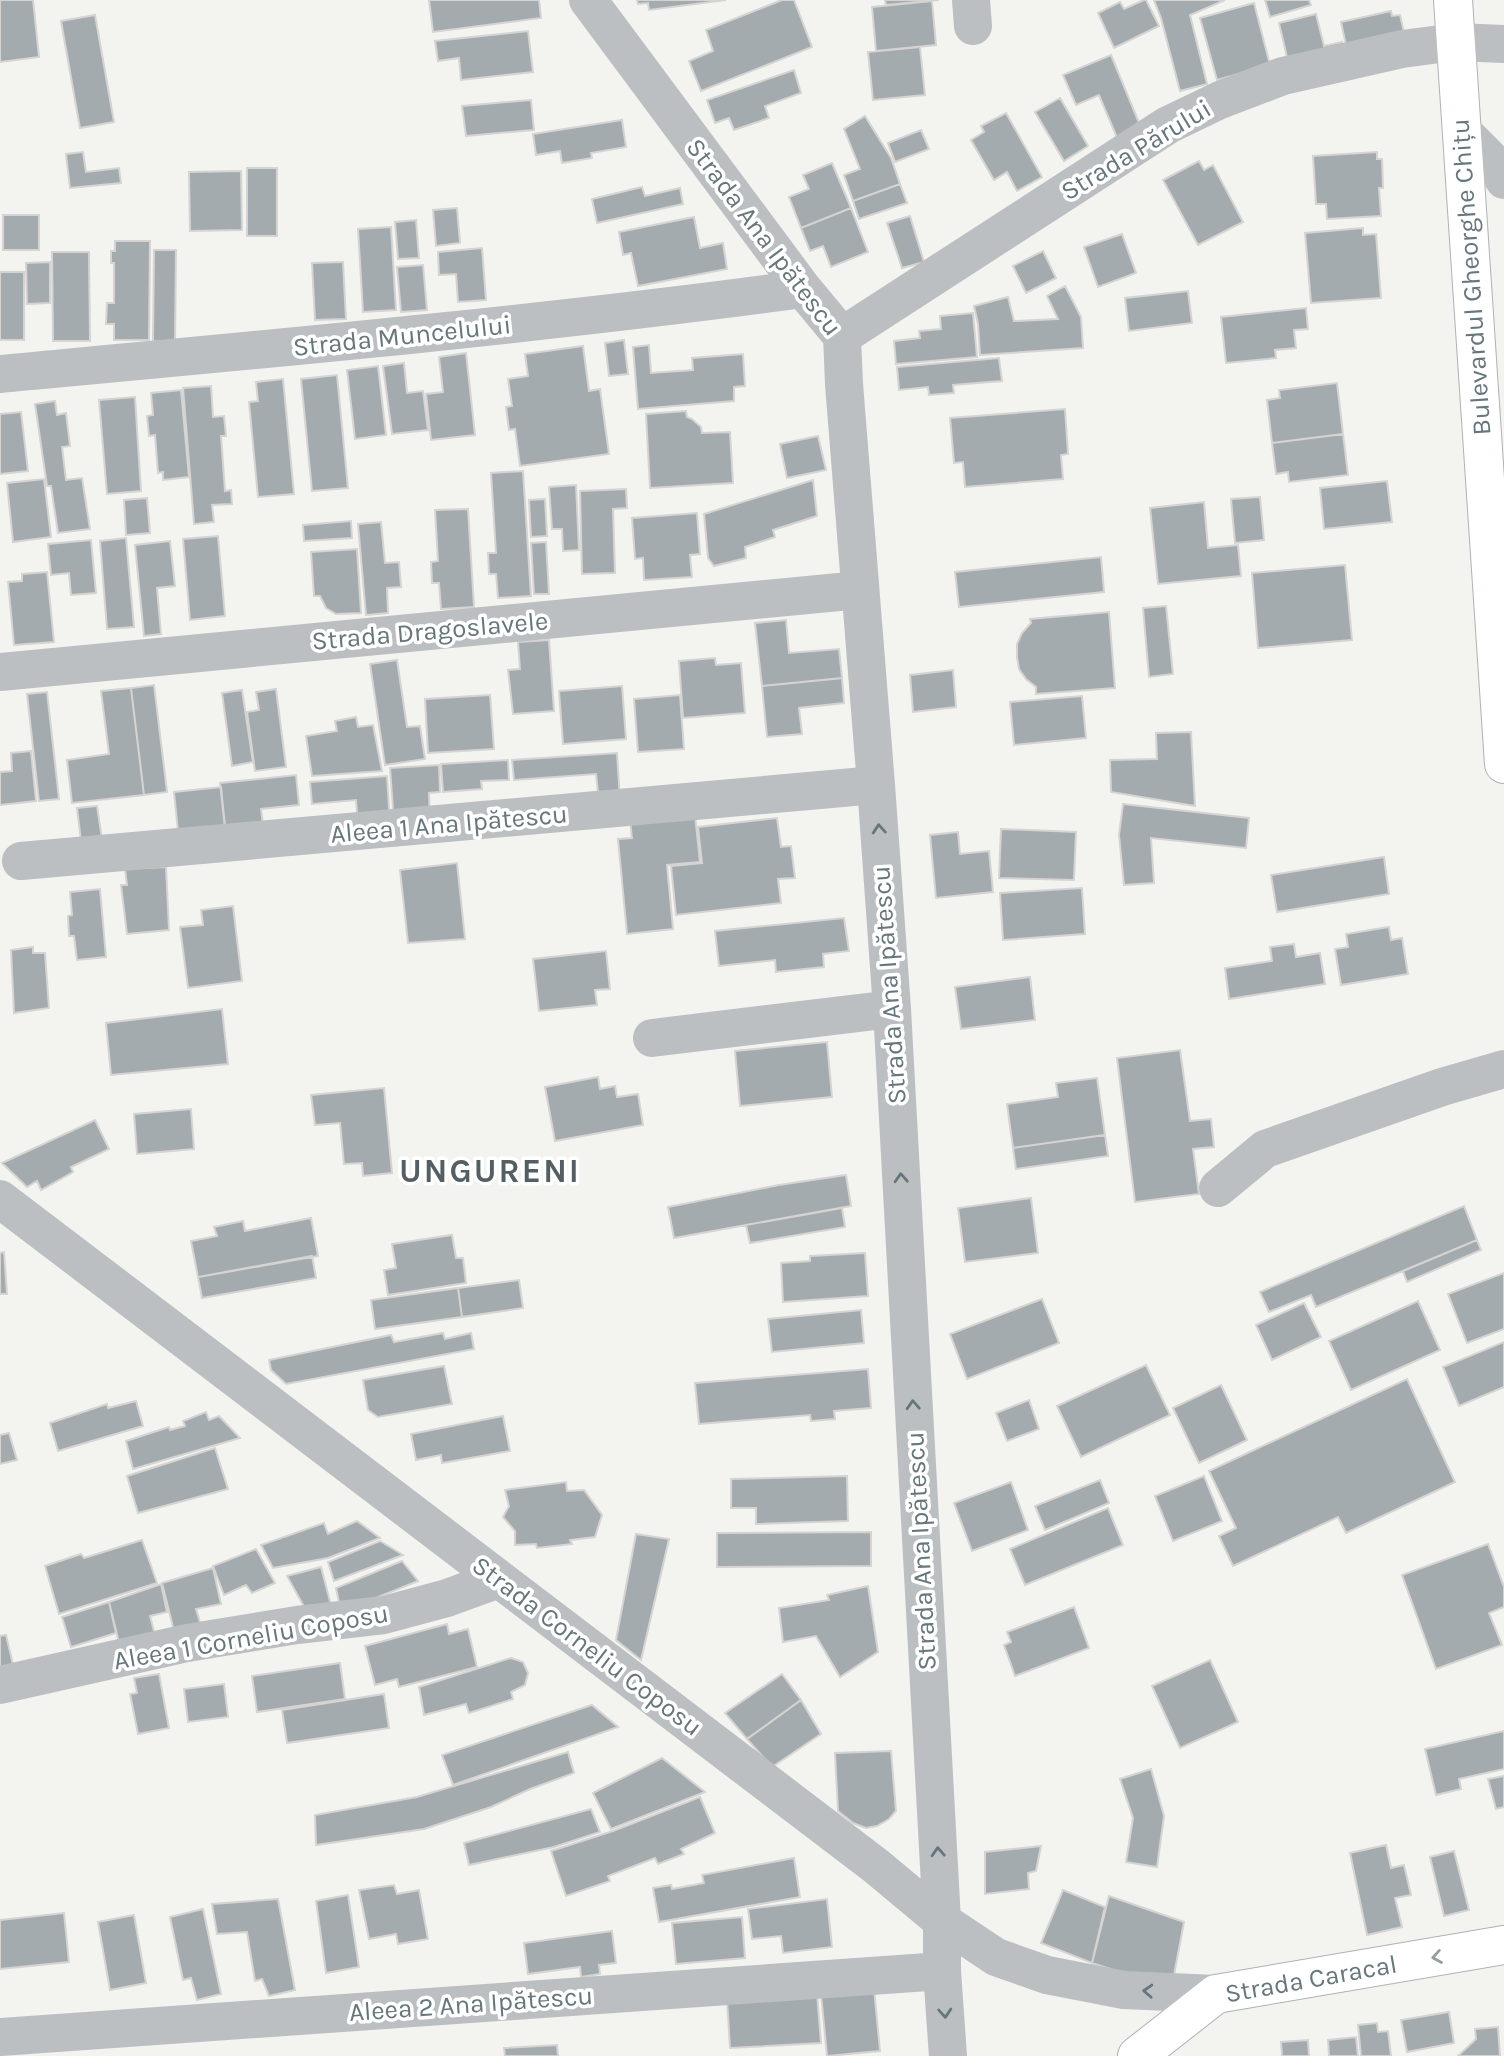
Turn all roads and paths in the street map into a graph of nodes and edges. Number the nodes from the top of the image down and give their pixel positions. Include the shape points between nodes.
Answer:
1 (588, 0) edge
2 (1453, 0) edge
3 (1455, 43) junction
4 (1504, 44) edge
5 (1462, 131) junction
6 (1504, 180) edge
7 (803, 289) junction
8 (842, 336) junction
9 (0, 374) edge
10 (860, 590) junction
11 (0, 672) edge
12 (1504, 764) edge
13 (876, 785) junction
14 (21, 862) dead end
15 (892, 1009) junction
16 (652, 1038) dead end
17 (1504, 1069) edge
18 (1218, 1188) dead end
19 (0, 1199) edge
20 (499, 1579) junction
21 (0, 1685) edge
22 (942, 1920) junction
23 (1504, 1945) edge
24 (942, 1971) junction
25 (1216, 1994) junction
26 (0, 2037) edge
27 (948, 2056) edge
28 (1137, 2056) edge

1 - 7 street, Strada Ana Ipătescu
2 - 3 main road, Bulevardul Gheorghe Chițu
3 - 4 street, Strada Părului
3 - 5 main road, Bulevardul Gheorghe Chițu
3 - 8 street, Strada Părului via 1402,49 1283,76 1220,100 1168,125
5 - 6 street
5 - 12 main road, Bulevardul Gheorghe Chițu
7 - 8 street, Strada Ana Ipătescu
7 - 9 street, Strada Muncelului via 662,309
8 - 10 street, Strada Ana Ipătescu
10 - 11 street, Strada Dragoslavele
10 - 13 street, Strada Ana Ipătescu
13 - 14 street, Aleea 1 Ana Ipătescu
15 -> 13 street, Strada Ana Ipătescu
15 - 16 street
22 -> 15 street, Strada Ana Ipătescu
17 - 18 street via 1265,1149
19 - 20 street, Strada Corneliu Coposu
20 - 21 street, Aleea 1 Corneliu Coposu via 384,1615 187,1643
20 - 22 street, Strada Corneliu Coposu
22 - 24 street, Strada Ana Ipătescu
25 -> 22 street, Strada Corneliu Coposu via 1124,1990 1047,1975 996,1957
23 -> 25 main road, Strada Caracal
24 - 26 street, Aleea 2 Ana Ipătescu
24 -> 27 street, Strada Ana Ipătescu
25 - 28 main road, Strada Caracal

